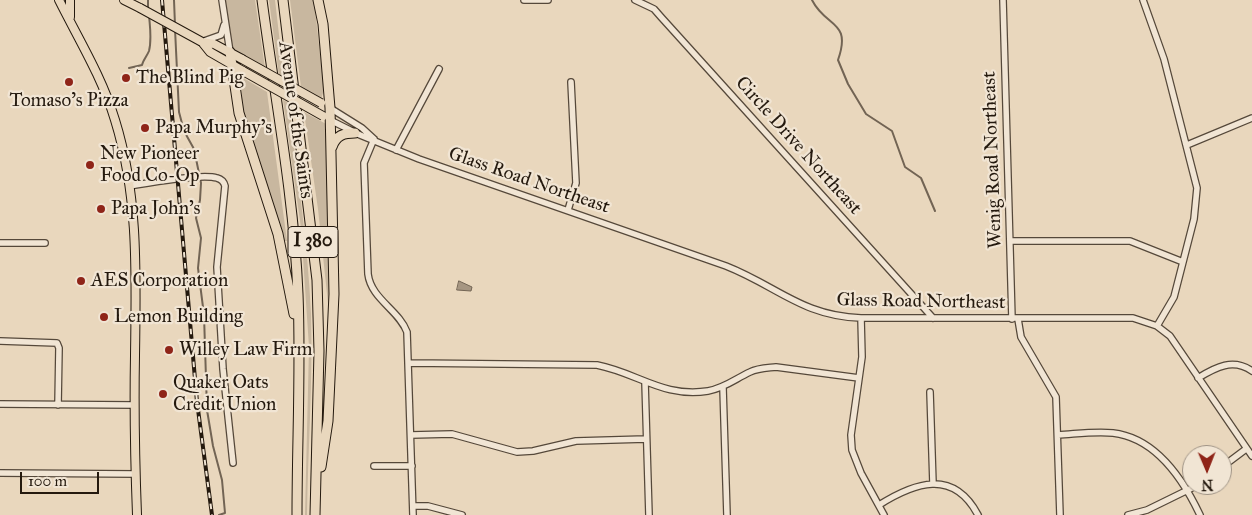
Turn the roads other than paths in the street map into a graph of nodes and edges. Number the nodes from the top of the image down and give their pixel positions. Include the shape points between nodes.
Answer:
1 (59, 0) edge
2 (70, 0) edge
3 (124, 0) edge
4 (222, 0) edge
5 (262, 0) edge
6 (283, 0) edge
7 (320, 0) edge
8 (524, 0) edge
9 (548, 0) edge
10 (635, 0) edge
11 (1003, 0) edge
12 (1143, 0) edge
13 (224, 18) junction
14 (71, 24) junction
15 (202, 42) junction
16 (230, 52) junction
17 (231, 65) junction
18 (439, 70) dead end
19 (571, 82) dead end
20 (330, 108) junction
21 (327, 118) junction
22 (1252, 118) edge
23 (355, 133) junction
24 (374, 139) junction
25 (1187, 145) junction
26 (331, 150) junction
27 (396, 150) junction
28 (130, 186) junction
29 (568, 210) junction
30 (1010, 241) junction
31 (0, 243) edge
32 (46, 243) dead end
33 (1183, 262) junction
34 (862, 318) junction
35 (934, 318) junction
36 (1015, 319) junction
37 (1157, 326) junction
38 (0, 341) edge
39 (299, 354) junction
40 (409, 363) junction
41 (1252, 371) edge
42 (859, 378) junction
43 (1198, 378) junction
44 (645, 382) junction
45 (723, 388) junction
46 (930, 392) dead end
47 (0, 404) edge
48 (58, 405) junction
49 (134, 405) junction
50 (411, 434) junction
51 (1058, 434) junction
52 (646, 439) junction
53 (1246, 449) junction
54 (1252, 456) edge
55 (1232, 460) edge
56 (233, 463) dead end
57 (374, 466) dead end
58 (412, 466) junction
59 (0, 473) edge
60 (136, 474) junction
61 (933, 484) junction
62 (1182, 484) edge
63 (316, 486) junction
64 (1182, 494) edge
65 (1190, 495) edge
66 (879, 505) junction
67 (413, 506) junction
68 (137, 515) edge
69 (297, 515) edge
70 (315, 515) edge
71 (413, 515) edge
72 (462, 515) edge
73 (649, 515) edge
74 (727, 515) edge
75 (884, 515) edge
76 (978, 515) edge
77 (1060, 515) edge
78 (1128, 515) edge
79 (1200, 515) edge

1 - 14 main road
2 - 14 main road
3 - 15 main road, bridge
4 - 13 street
5 - 39 highway, Avenue of the Saints / I 380 via 294,233
6 - 63 highway, Avenue of the Saints / I 380 via 317,280 320,351
7 - 20 highway
8 - 9 street
10 - 35 street, Circle Drive Northeast via 661,17
11 - 30 street, Wenig Road Northeast
12 - 25 street via 1164,59
13 - 15 street via 221,34
13 - 16 street
14 - 28 main road via 98,73 109,102
15 - 16 main road via 210,42
15 - 17 main road via 210,52
16 - 17 highway
16 - 20 main road, bridge
17 - 21 main road, bridge
17 - 39 highway via 244,133 285,259
18 - 27 street
19 - 29 street via 576,183
20 - 21 highway
20 - 24 street
21 - 23 street
21 - 26 highway
22 - 25 street
23 - 24 street
23 - 26 highway via 338,137
24 - 27 street, Glass Road Northeast
24 - 40 street via 364,164 368,280 404,324
25 - 33 street via 1197,188 1194,218
26 - 63 highway via 334,329 328,421
27 - 29 street, Glass Road Northeast
28 - 49 main road via 136,254
28 - 56 street via 211,178 223,182 226,193 217,267
29 - 34 street, Glass Road Northeast via 744,273 805,307 836,316
30 - 33 street via 1130,241
30 - 36 street, Wenig Road Northeast
31 - 32 street
33 - 37 street via 1174,297
34 - 35 street, Glass Road Northeast
34 - 42 street
35 - 36 street, Glass Road Northeast
36 - 37 street, Glass Road Northeast via 1133,318
36 - 51 street, Wenig Road Northeast via 1021,337 1056,397
37 - 43 street, Glass Road Northeast via 1170,336
38 - 48 street via 57,343
39 - 69 highway, Avenue of the Saints / I 380
40 - 44 street via 597,365
40 - 50 street
41 - 43 street via 1242,365 1227,364
42 - 45 street via 770,367 751,371
42 - 66 street via 852,450 860,473
43 - 53 street, Glass Road Northeast
44 - 45 street via 672,392
44 - 52 street
45 - 74 street
46 - 61 street
47 - 48 street
48 - 49 street
49 - 60 main road
50 - 52 street via 452,434 517,452 576,441
50 - 58 street
51 - 62 street via 1111,433 1136,439 1159,456
51 - 77 street, Wenig Road Northeast
52 - 73 street
53 - 54 street, Glass Road Northeast
53 - 55 street
57 - 58 street
58 - 67 street
59 - 60 street
60 - 68 main road
61 - 66 street via 908,488
61 - 76 street via 960,492
63 - 70 highway, Avenue of the Saints / I 380
64 - 78 street
65 - 79 street
66 - 75 street
67 - 71 street
67 - 72 street via 428,506

